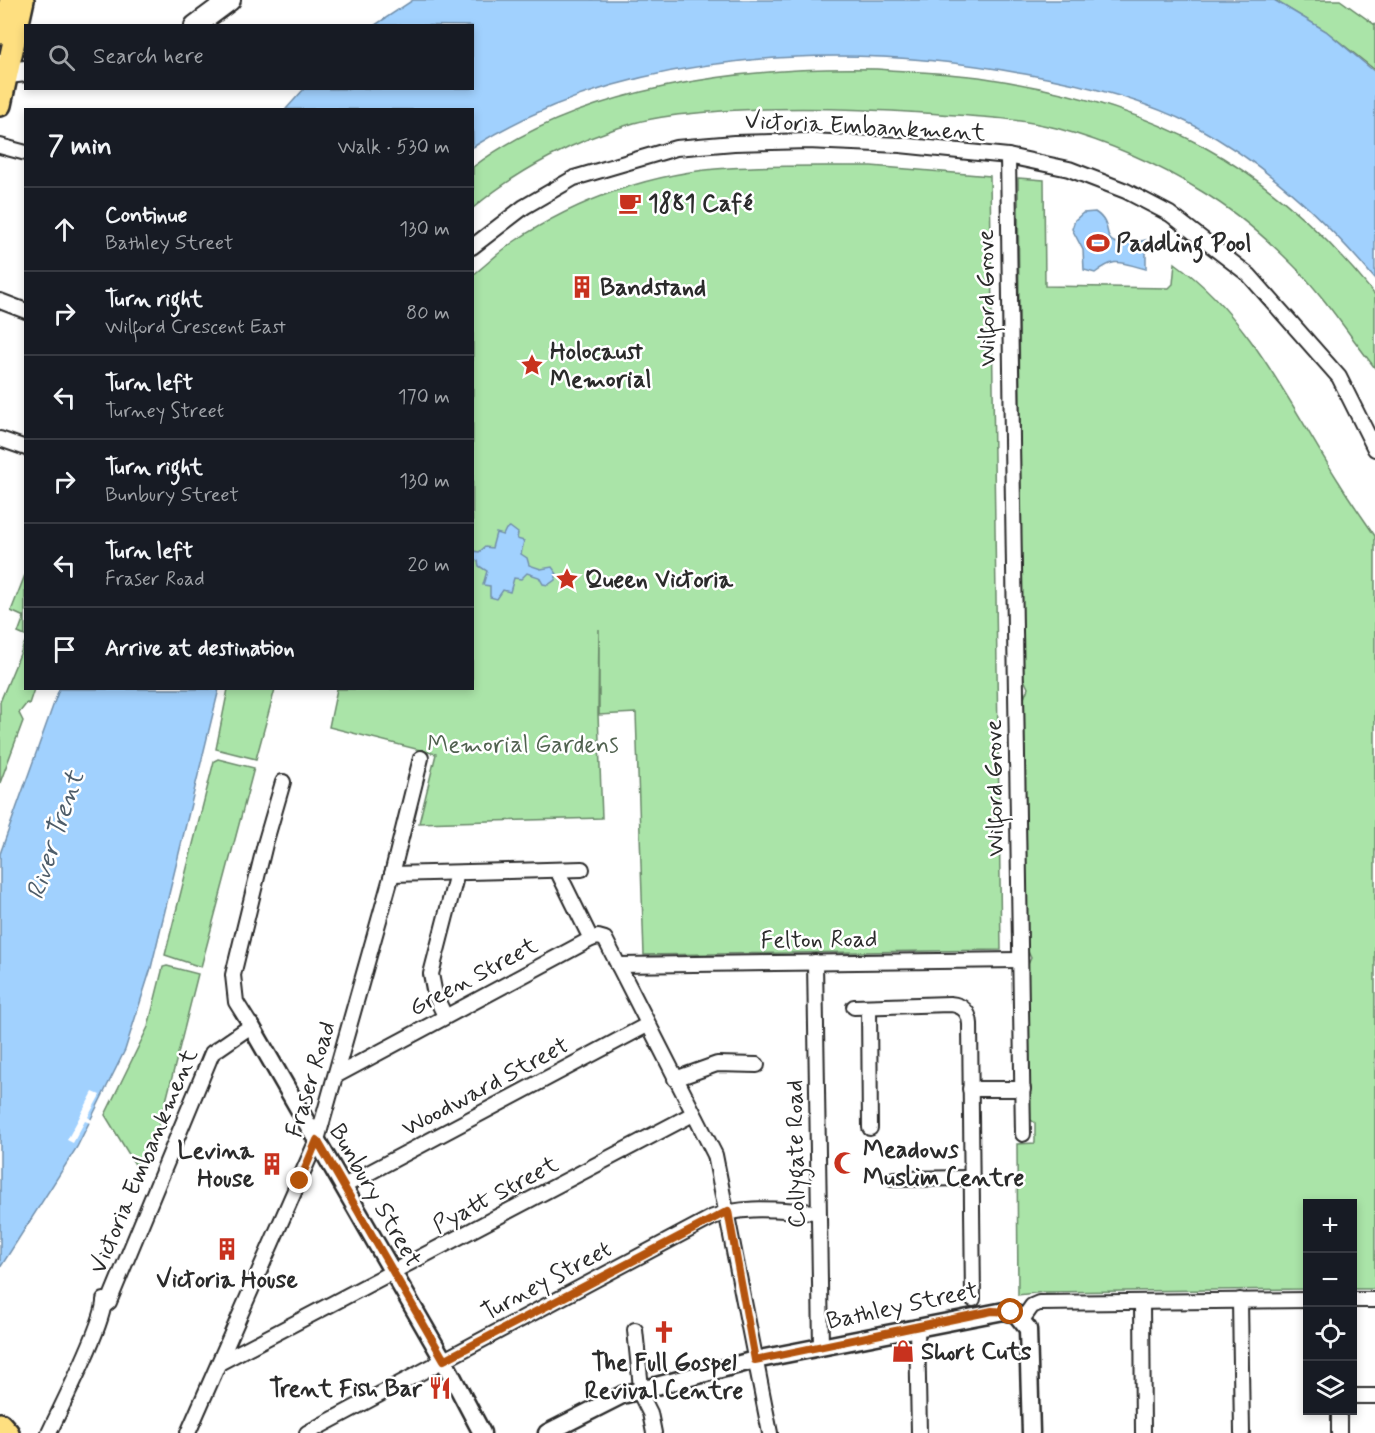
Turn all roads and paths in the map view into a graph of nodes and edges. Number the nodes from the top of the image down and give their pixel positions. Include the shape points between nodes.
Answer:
1 (11, 0) edge
2 (23, 0) edge
3 (230, 0) edge
4 (198, 24) edge
5 (9, 54) edge
6 (0, 105) edge
7 (0, 146) edge
8 (24, 152) edge
9 (1008, 156) junction
10 (474, 245) edge
11 (0, 301) edge
12 (24, 309) edge
13 (0, 439) edge
14 (24, 447) edge
15 (1375, 449) edge
16 (421, 758) dead end
17 (283, 782) dead end
18 (582, 868) dead end
19 (557, 870) junction
20 (457, 873) junction
21 (392, 874) junction
22 (591, 939) junction
23 (1020, 960) junction
24 (815, 962) junction
25 (618, 965) junction
26 (854, 1007) dead end
27 (869, 1007) junction
28 (445, 1016) junction
29 (647, 1025) junction
30 (250, 1026) junction
31 (757, 1065) dead end
32 (337, 1074) junction
33 (675, 1079) junction
34 (970, 1089) junction
35 (1023, 1089) junction
36 (693, 1114) junction
37 (870, 1128) dead end
38 (1023, 1134) dead end
39 (317, 1140) junction
40 (972, 1178) junction
41 (894, 1179) dead end
42 (344, 1186) junction
43 (728, 1211) junction
44 (818, 1212) junction
45 (394, 1272) junction
46 (973, 1299) dead end
47 (1240, 1300) junction
48 (1303, 1300) edge
49 (1357, 1300) edge
50 (1375, 1300) edge
51 (1142, 1302) junction
52 (1022, 1320) junction
53 (917, 1327) junction
54 (635, 1330) dead end
55 (821, 1346) junction
56 (444, 1360) junction
57 (755, 1360) junction
58 (221, 1362) junction
59 (640, 1390) junction
60 (1357, 1396) edge
61 (1375, 1396) edge
62 (1339, 1415) edge
63 (0, 1424) edge
64 (570, 1427) edge
65 (8, 1433) edge
66 (49, 1433) edge
67 (188, 1433) edge
68 (307, 1433) edge
69 (482, 1433) edge
70 (547, 1433) edge
71 (654, 1433) edge
72 (770, 1433) edge
73 (919, 1433) edge
74 (1031, 1433) edge
75 (1143, 1433) edge
76 (1242, 1433) edge
77 (1339, 1433) edge

1 - 5 main road
2 - 5 main road
3 - 4 main road
5 - 6 main road
7 - 8 street
9 - 10 street, Victoria Embankment via 807,141 675,148 574,178 524,207
9 - 15 street, Victoria Embankment via 1069,169 1126,191 1170,214 1249,275 1339,377
9 - 23 street, Wilford Grove
11 - 12 street
13 - 14 street
16 - 21 street, Fraser Road
17 - 30 street, Bunbury Street via 233,981 236,1002
18 - 19 street
19 - 20 street
19 - 22 street
20 - 21 street
20 - 28 street via 431,974
21 - 32 street, Fraser Road
22 - 25 street via 605,939
22 - 28 street, Green Street
23 - 24 street, Felton Road
23 - 35 street, Wilford Grove
24 - 25 street, Felton Road
24 - 44 street, Collygate Road
25 - 29 street
26 - 27 street
27 - 34 street via 950,1004 965,1010 970,1024
27 - 37 street
28 - 32 street, Green Street
29 - 33 street
29 - 42 street, Woodward Street
30 - 39 street, Bunbury Street
30 - 66 street, Victoria Embankment via 212,1053
31 - 33 street via 717,1064
32 - 39 street, Fraser Road
33 - 36 street
34 - 35 street
34 - 40 street
35 - 38 street, Wilford Grove
36 - 43 street via 715,1155
36 - 45 street, Pyatt Street
39 - 42 street, Bunbury Street
39 - 58 street, Fraser Road
40 - 41 street
40 - 46 street
42 - 45 street, Bunbury Street
43 - 44 street, Turney Street
43 - 56 street, Turney Street
43 - 57 street
44 - 55 street, Collygate Road
45 - 56 street, Bunbury Street
45 - 58 street, Pyatt Street
47 - 48 street
47 - 51 street
47 - 76 street
49 - 50 street
51 - 52 street via 1039,1303
51 - 75 street
52 - 53 street, Bathley Street via 1011,1312 992,1311
52 - 74 street via 1029,1336
53 - 55 street, Bathley Street
53 - 73 street
54 - 59 street
55 - 57 street, Bathley Street
56 - 68 street, Turney Street
56 - 69 street, Bunbury Street
57 - 59 street, Bathley Street
57 - 72 street
58 - 67 street, Fraser Road
59 - 64 street, Bathley Street via 599,1405
59 - 71 street
60 - 61 street
62 - 77 street
63 - 65 main road
64 - 70 street, Bathley Street

